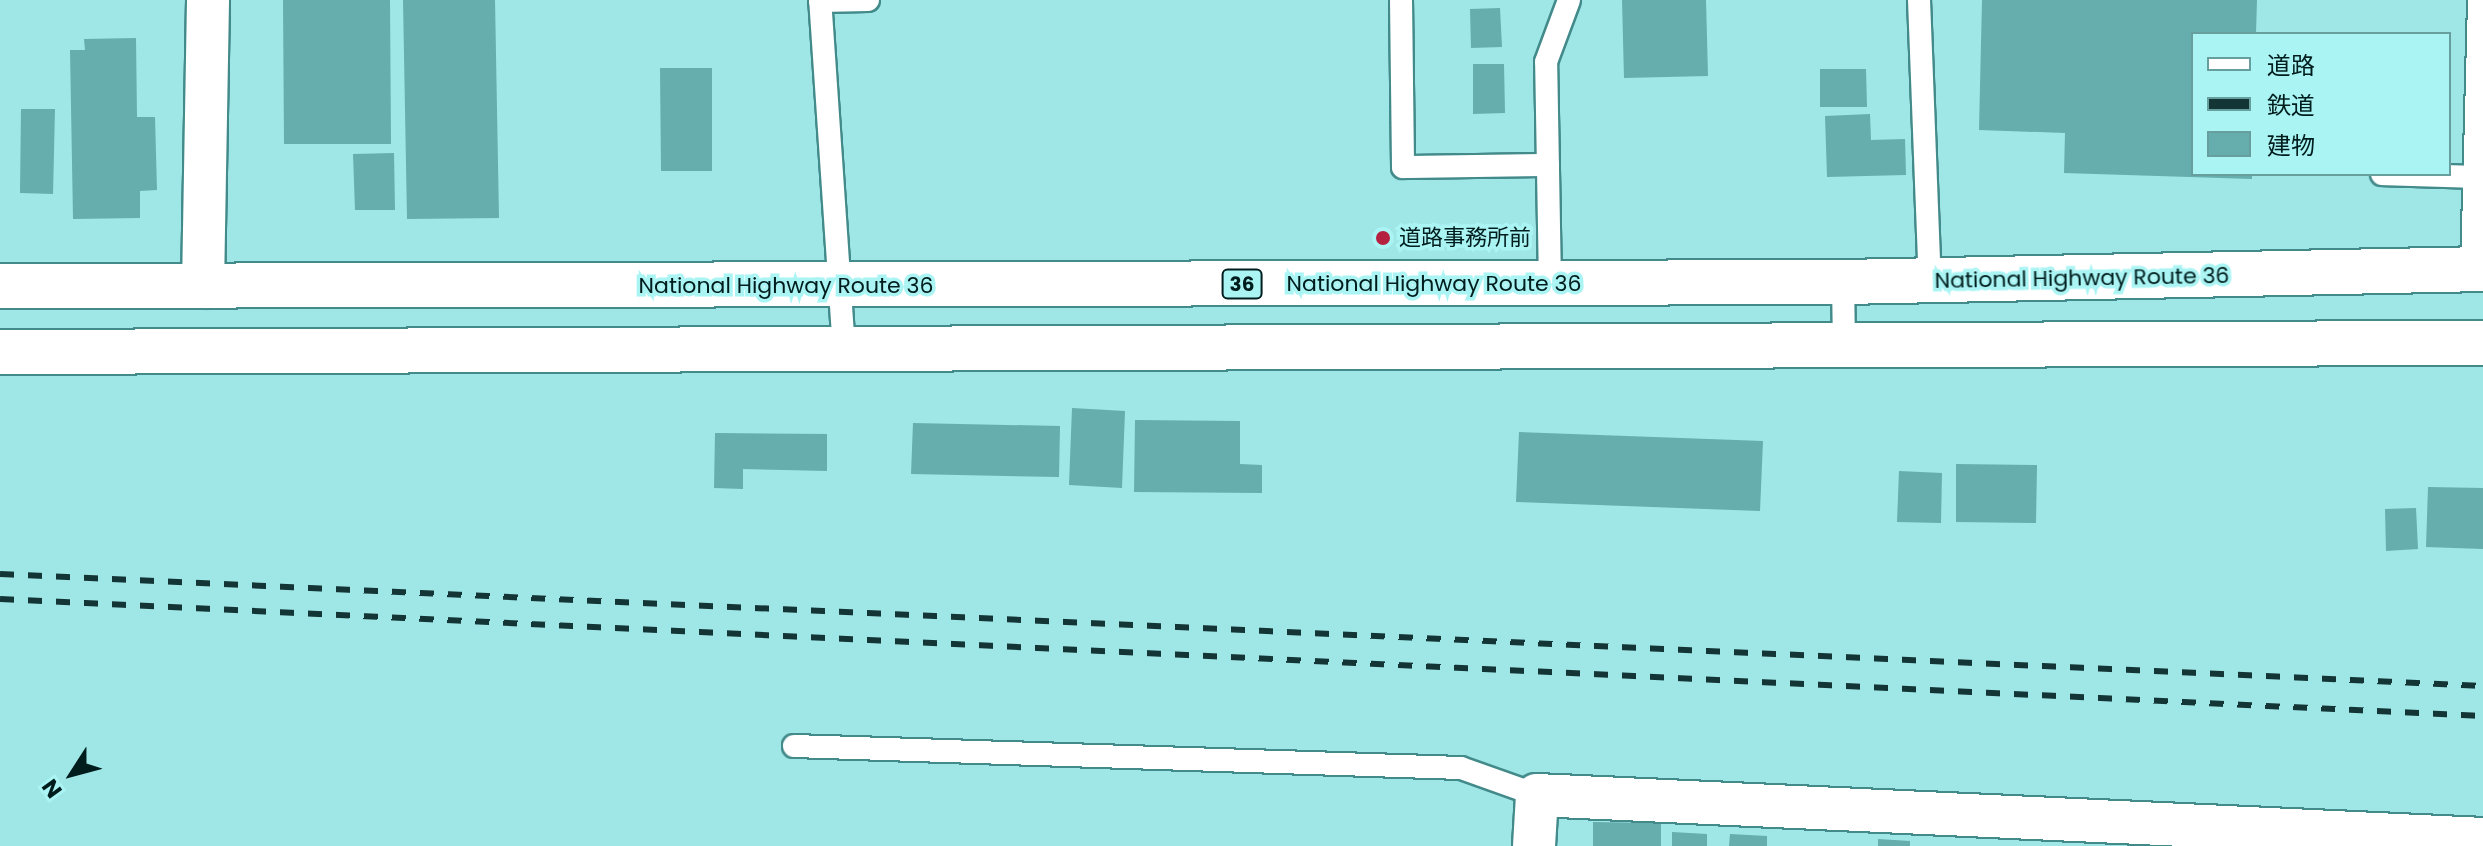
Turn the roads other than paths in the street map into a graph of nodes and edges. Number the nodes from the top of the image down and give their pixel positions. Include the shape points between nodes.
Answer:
1 (208, 0) edge
2 (868, 0) edge
3 (1401, 0) edge
4 (1569, 0) edge
5 (1919, 0) edge
6 (2479, 0) edge
7 (820, 1) edge
8 (1548, 165) junction
9 (2444, 176) edge
10 (2475, 177) junction
11 (2478, 269) edge
12 (1930, 281) junction
13 (1843, 282) junction
14 (1550, 284) junction
15 (0, 286) edge
16 (840, 286) junction
17 (203, 287) junction
18 (2483, 343) edge
19 (1844, 348) junction
20 (844, 350) junction
21 (0, 352) edge
22 (794, 746) dead end
23 (1537, 795) junction
24 (2483, 839) edge
25 (1534, 846) edge

1 - 17 street
2 - 7 lane
3 - 8 lane via 1403,167
4 - 8 lane via 1546,62
5 - 12 lane
6 - 10 lane
7 - 16 lane
8 - 14 lane
9 - 10 lane
10 - 11 lane
11 - 12 highway, National Highway Route 36 / 36
12 - 13 highway, National Highway Route 36 / 36
13 - 14 highway, National Highway Route 36 / 36
13 - 19 lane
14 - 16 highway, National Highway Route 36 / 36
15 - 17 highway, National Highway Route 36 / 36
16 - 17 highway, National Highway Route 36 / 36
16 - 20 lane
18 - 19 highway
19 - 20 highway
20 - 21 highway
22 - 23 lane via 1461,768
23 - 24 street
23 - 25 street

